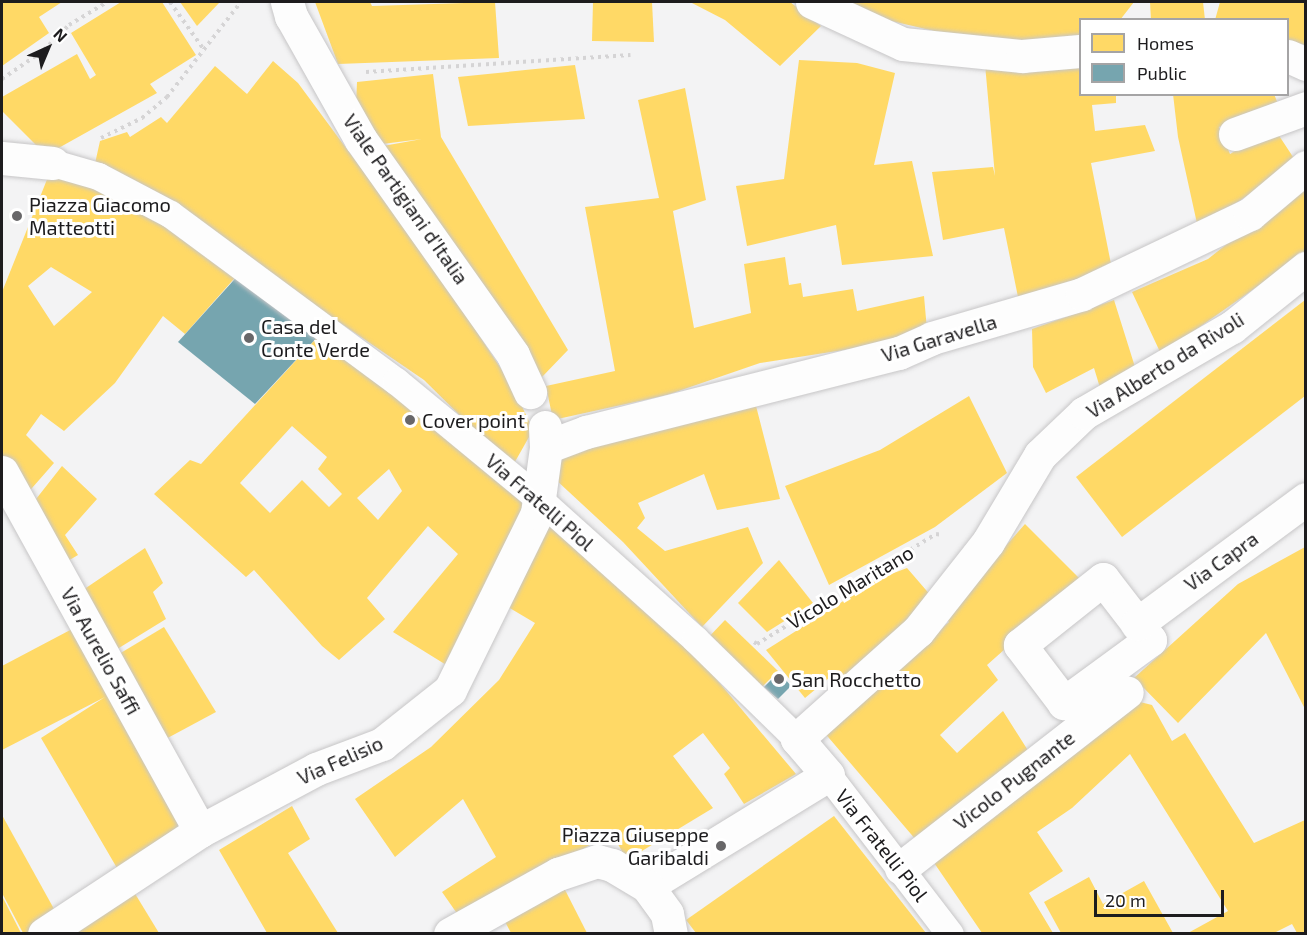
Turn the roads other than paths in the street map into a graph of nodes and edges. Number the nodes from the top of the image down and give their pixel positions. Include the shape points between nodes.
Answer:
1 (287, 2) edge
2 (812, 2) edge
3 (1079, 51) edge
4 (1289, 57) edge
5 (1305, 64) edge
6 (1305, 108) edge
7 (1235, 134) dead end
8 (2, 158) edge
9 (52, 163) joint
10 (1305, 167) edge
11 (1305, 268) edge
12 (530, 393) dead end
13 (2, 472) edge
14 (539, 499) junction
15 (1305, 499) edge
16 (1137, 624) dead end
17 (1127, 692) dead end
18 (797, 739) junction
19 (828, 775) junction
20 (200, 831) junction
21 (901, 868) junction
22 (647, 886) junction
23 (44, 933) edge
24 (450, 933) edge
25 (671, 933) edge
26 (950, 933) edge

1 - 12 street, Viale Partigiani d'Italia via 361,140 513,355
2 - 3 street via 903,44 1022,56
4 - 5 street
6 - 7 street
8 - 9 street
9 - 14 street, Via Fratelli Piol via 99,176 170,214 396,381
10 - 14 street, Via Garavella via 1250,214 1082,294 932,338 899,352 586,432 545,437
11 - 18 street, Via Alberto da Rivoli via 1232,327 1084,413 1040,455 988,542 918,631
13 - 20 street, Via Aurelio Saffi
14 - 18 street, Via Fratelli Piol via 703,646
14 - 20 street, Via Felisio via 537,513 450,690 382,744 316,769
15 - 16 street, Via Capra
17 - 21 street, Vicolo Pugnante
18 - 19 street, Via Fratelli Piol
19 - 21 street, Via Fratelli Piol
19 - 22 street
20 - 23 street, Via Felisio
21 - 26 street, Via Fratelli Piol
22 - 24 street via 612,865 597,861 558,874
22 - 25 street via 667,914

